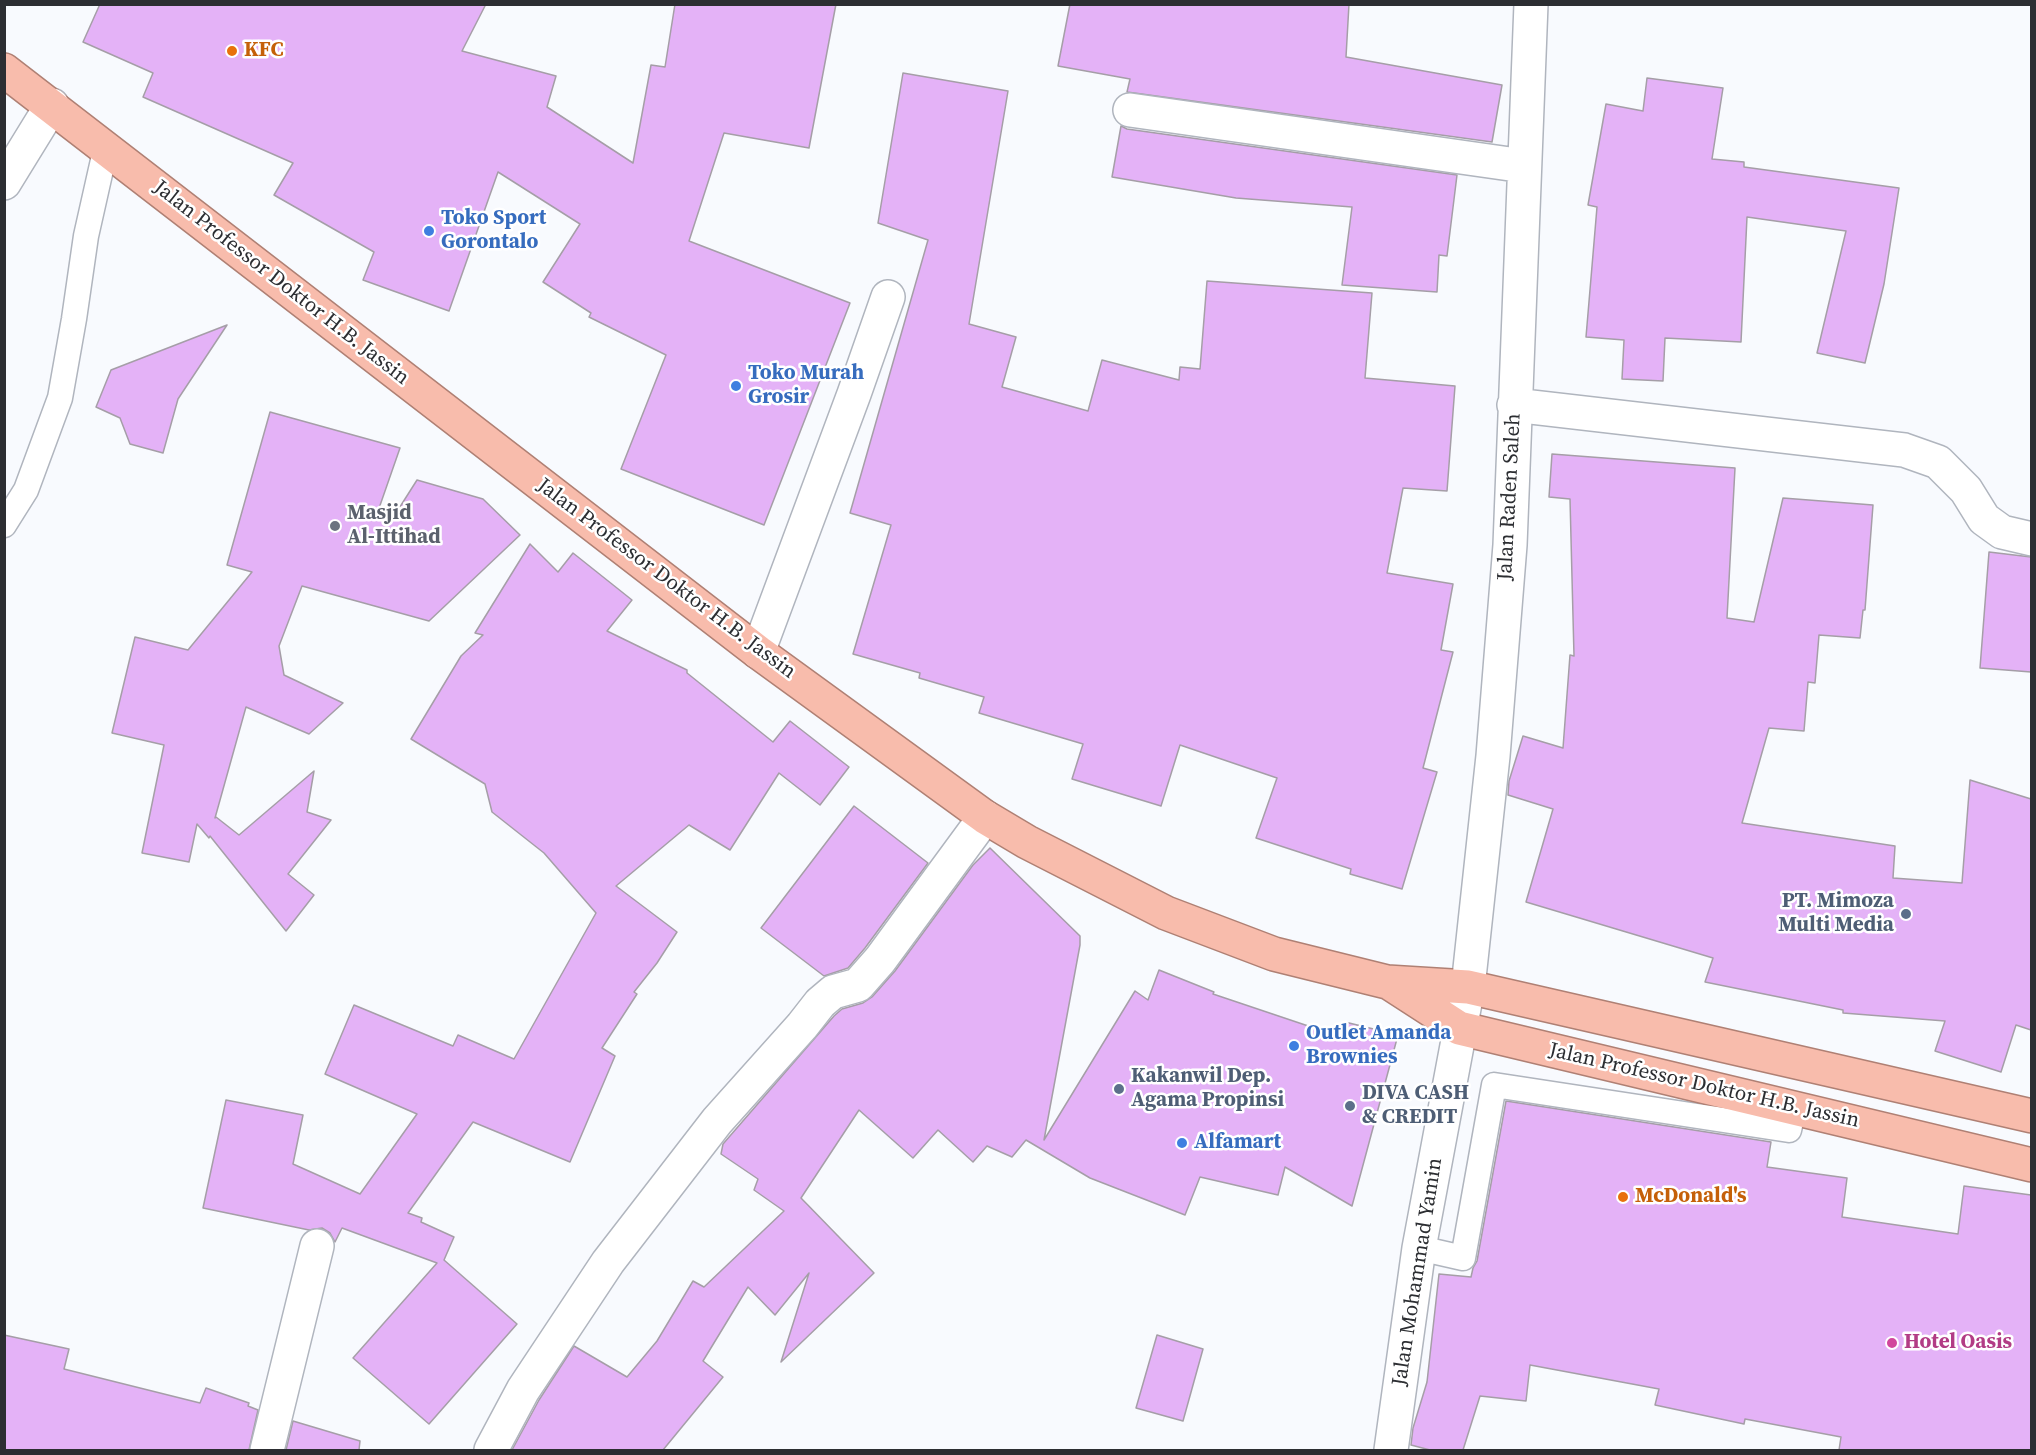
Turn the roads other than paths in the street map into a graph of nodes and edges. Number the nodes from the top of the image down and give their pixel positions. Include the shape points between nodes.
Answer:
1 (1532, 4) edge
2 (4, 70) edge
3 (52, 105) junction
4 (1131, 110) dead end
5 (106, 147) junction
6 (1524, 166) junction
7 (4, 183) edge
8 (888, 297) dead end
9 (1514, 405) junction
10 (4, 525) edge
11 (2031, 539) edge
12 (758, 652) junction
13 (985, 817) junction
14 (1387, 982) junction
15 (1468, 987) junction
16 (1459, 1028) junction
17 (1794, 1108) junction
18 (2031, 1116) edge
19 (2031, 1165) edge
20 (317, 1246) dead end
21 (1419, 1248) junction
22 (267, 1450) edge
23 (491, 1450) edge
24 (1391, 1450) edge

1 - 6 street, Jalan Raden Saleh
2 - 3 highway, Jalan Professor Doktor H.B. Jassin
3 - 5 highway, Jalan Professor Doktor H.B. Jassin
3 - 7 street
4 - 6 street
5 - 10 lane via 86,236 60,398 26,490
5 - 12 highway, Jalan Professor Doktor H.B. Jassin
6 - 9 street, Jalan Raden Saleh
8 - 12 street
9 - 11 street via 1904,450 1938,462 1966,490 1984,519 2002,532
9 - 15 street, Jalan Raden Saleh via 1508,568
12 - 13 highway, Jalan Professor Doktor H.B. Jassin
13 - 14 highway, Jalan Professor Doktor H.B. Jassin via 1166,913 1274,954
13 - 23 street via 858,985 833,992 820,1003 717,1121 609,1262 523,1390
14 - 15 highway, Jalan Professor Doktor H.B. Jassin
14 - 16 highway, Jalan Professor Doktor H.B. Jassin
15 - 16 street, Jalan Mohammad Yamin
15 - 18 highway, Jalan Professor Doktor H.B. Jassin
16 - 17 highway, Jalan Professor Doktor H.B. Jassin
16 - 21 street, Jalan Mohammad Yamin
17 - 19 highway, Jalan Professor Doktor H.B. Jassin
17 - 21 lane via 1789,1130 1494,1085 1463,1258
20 - 22 street
21 - 24 street, Jalan Mohammad Yamin

